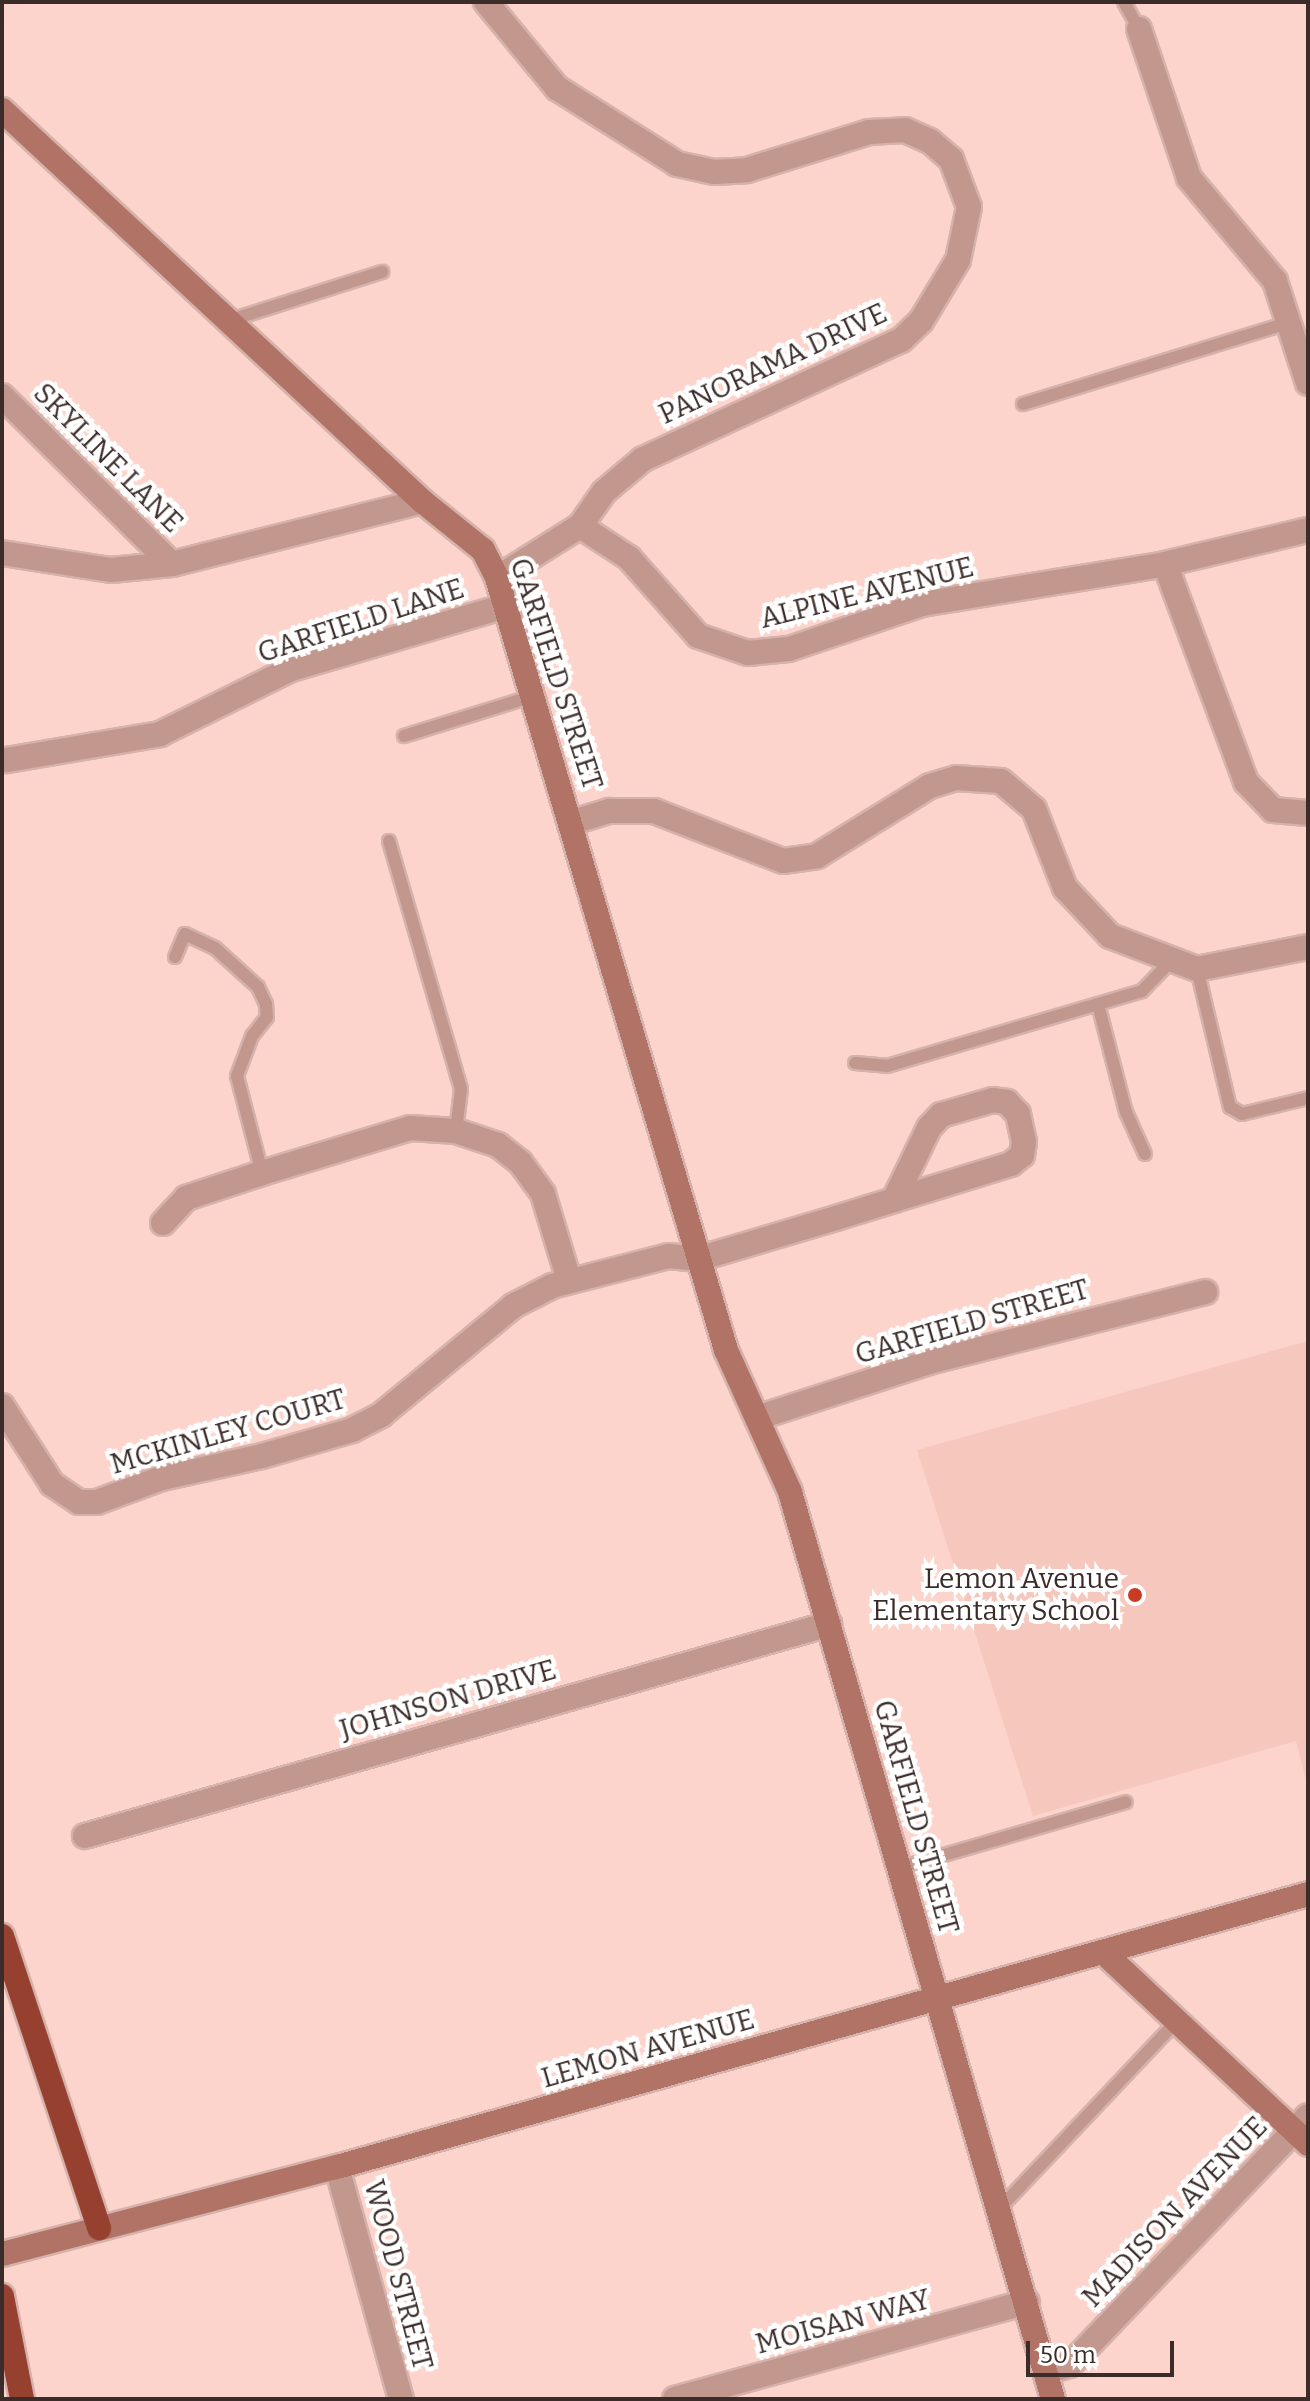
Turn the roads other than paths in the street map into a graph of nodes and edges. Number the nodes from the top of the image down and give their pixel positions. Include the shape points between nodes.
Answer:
1 (486, 2) edge
2 (1124, 2) edge
3 (1139, 29) joint
4 (2, 110) edge
5 (382, 272) dead end
6 (228, 321) junction
7 (1292, 322) junction
8 (1308, 383) edge
9 (2, 396) edge
10 (1023, 404) dead end
11 (422, 501) junction
12 (580, 526) junction
13 (1308, 530) edge
14 (2, 553) edge
15 (172, 564) junction
16 (1165, 564) junction
17 (497, 578) junction
18 (505, 606) junction
19 (533, 696) junction
20 (404, 736) dead end
21 (7, 760) dead end
22 (1308, 813) edge
23 (573, 822) junction
24 (389, 841) dead end
25 (1308, 947) edge
26 (175, 957) dead end
27 (1170, 962) junction
28 (1197, 969) junction
29 (1098, 1004) junction
30 (855, 1063) dead end
31 (1308, 1098) edge
32 (456, 1131) junction
33 (1145, 1154) dead end
34 (262, 1173) junction
35 (894, 1200) junction
36 (163, 1223) dead end
37 (698, 1259) junction
38 (569, 1280) junction
39 (1205, 1292) dead end
40 (2, 1406) edge
41 (757, 1418) junction
42 (829, 1624) junction
43 (1126, 1802) dead end
44 (85, 1836) dead end
45 (899, 1868) junction
46 (1308, 1894) edge
47 (2, 1936) edge
48 (1103, 1952) junction
49 (937, 1998) junction
50 (1177, 2021) junction
51 (1303, 2130) edge
52 (337, 2167) junction
53 (1000, 2208) junction
54 (99, 2228) junction
55 (2, 2254) edge
56 (2, 2296) edge
57 (1027, 2302) junction
58 (1045, 2372) junction
59 (22, 2399) edge
60 (401, 2399) edge
61 (675, 2399) edge
62 (1053, 2399) edge

1 - 12 street, PANORAMA DRIVE via 557,88 677,164 714,172 747,170 893,129 918,134 941,149 966,192 969,222 963,248 913,330 888,348 643,459 604,492
2 - 3 lane
3 - 7 street via 1189,178 1211,209 1265,264
4 - 6 street, GARFIELD STREET
5 - 6 lane
6 - 11 street, GARFIELD STREET
7 - 8 street
7 - 10 lane
9 - 15 street, SKYLINE LANE
11 - 15 street
11 - 17 street, GARFIELD STREET via 483,550
12 - 16 street, ALPINE AVENUE via 629,558 698,636 748,653 789,649 922,604
12 - 17 street
13 - 16 street, ALPINE AVENUE
14 - 15 street via 111,570
16 - 22 street via 1246,782 1273,810
17 - 18 street, GARFIELD STREET
18 - 19 street, GARFIELD STREET
18 - 21 street, GARFIELD LANE via 291,669 160,734
19 - 20 lane
19 - 23 street, GARFIELD STREET
23 - 27 street via 609,811 654,811 783,861 817,856 930,786 956,778 1001,781 1034,809 1065,888 1096,926
23 - 37 street, GARFIELD STREET
24 - 32 lane via 461,1089
25 - 28 street
26 - 34 lane via 185,934 215,948 258,987 266,1004 267,1017 252,1036 237,1076
27 - 28 street
27 - 29 lane via 1142,991
28 - 31 lane via 1230,1107 1242,1114
29 - 30 lane via 887,1066
29 - 33 lane via 1126,1112
32 - 34 street via 410,1128
32 - 38 street via 498,1145 520,1162 543,1194
34 - 36 street via 186,1198
35 - 35 street via 1011,1164 1022,1155 1024,1142 1018,1114 1007,1102 993,1100 941,1115 929,1128
35 - 37 street
37 - 38 street, MCKINLEY COURT via 669,1256
37 - 41 street, GARFIELD STREET via 726,1350
38 - 40 street, MCKINLEY COURT via 513,1306 400,1403 367,1423 218,1469 162,1478 97,1502 62,1494
39 - 41 street, GARFIELD STREET via 929,1362
41 - 42 street, GARFIELD STREET via 790,1492
42 - 44 street, JOHNSON DRIVE
42 - 45 street, GARFIELD STREET
43 - 45 lane
45 - 49 street, GARFIELD STREET
46 - 48 street, LEMON AVENUE
47 - 54 highway
48 - 49 street, LEMON AVENUE
48 - 50 street
49 - 52 street, LEMON AVENUE
49 - 53 street, GARFIELD STREET
50 - 51 street
50 - 53 lane
51 - 58 street, MADISON AVENUE via 1070,2365
52 - 54 street, LEMON AVENUE
52 - 60 street, WOOD STREET
53 - 57 street, GARFIELD STREET
54 - 55 street, LEMON AVENUE
56 - 59 highway
57 - 58 street, GARFIELD STREET
57 - 61 street, MOISAN WAY
58 - 62 street, GARFIELD STREET

